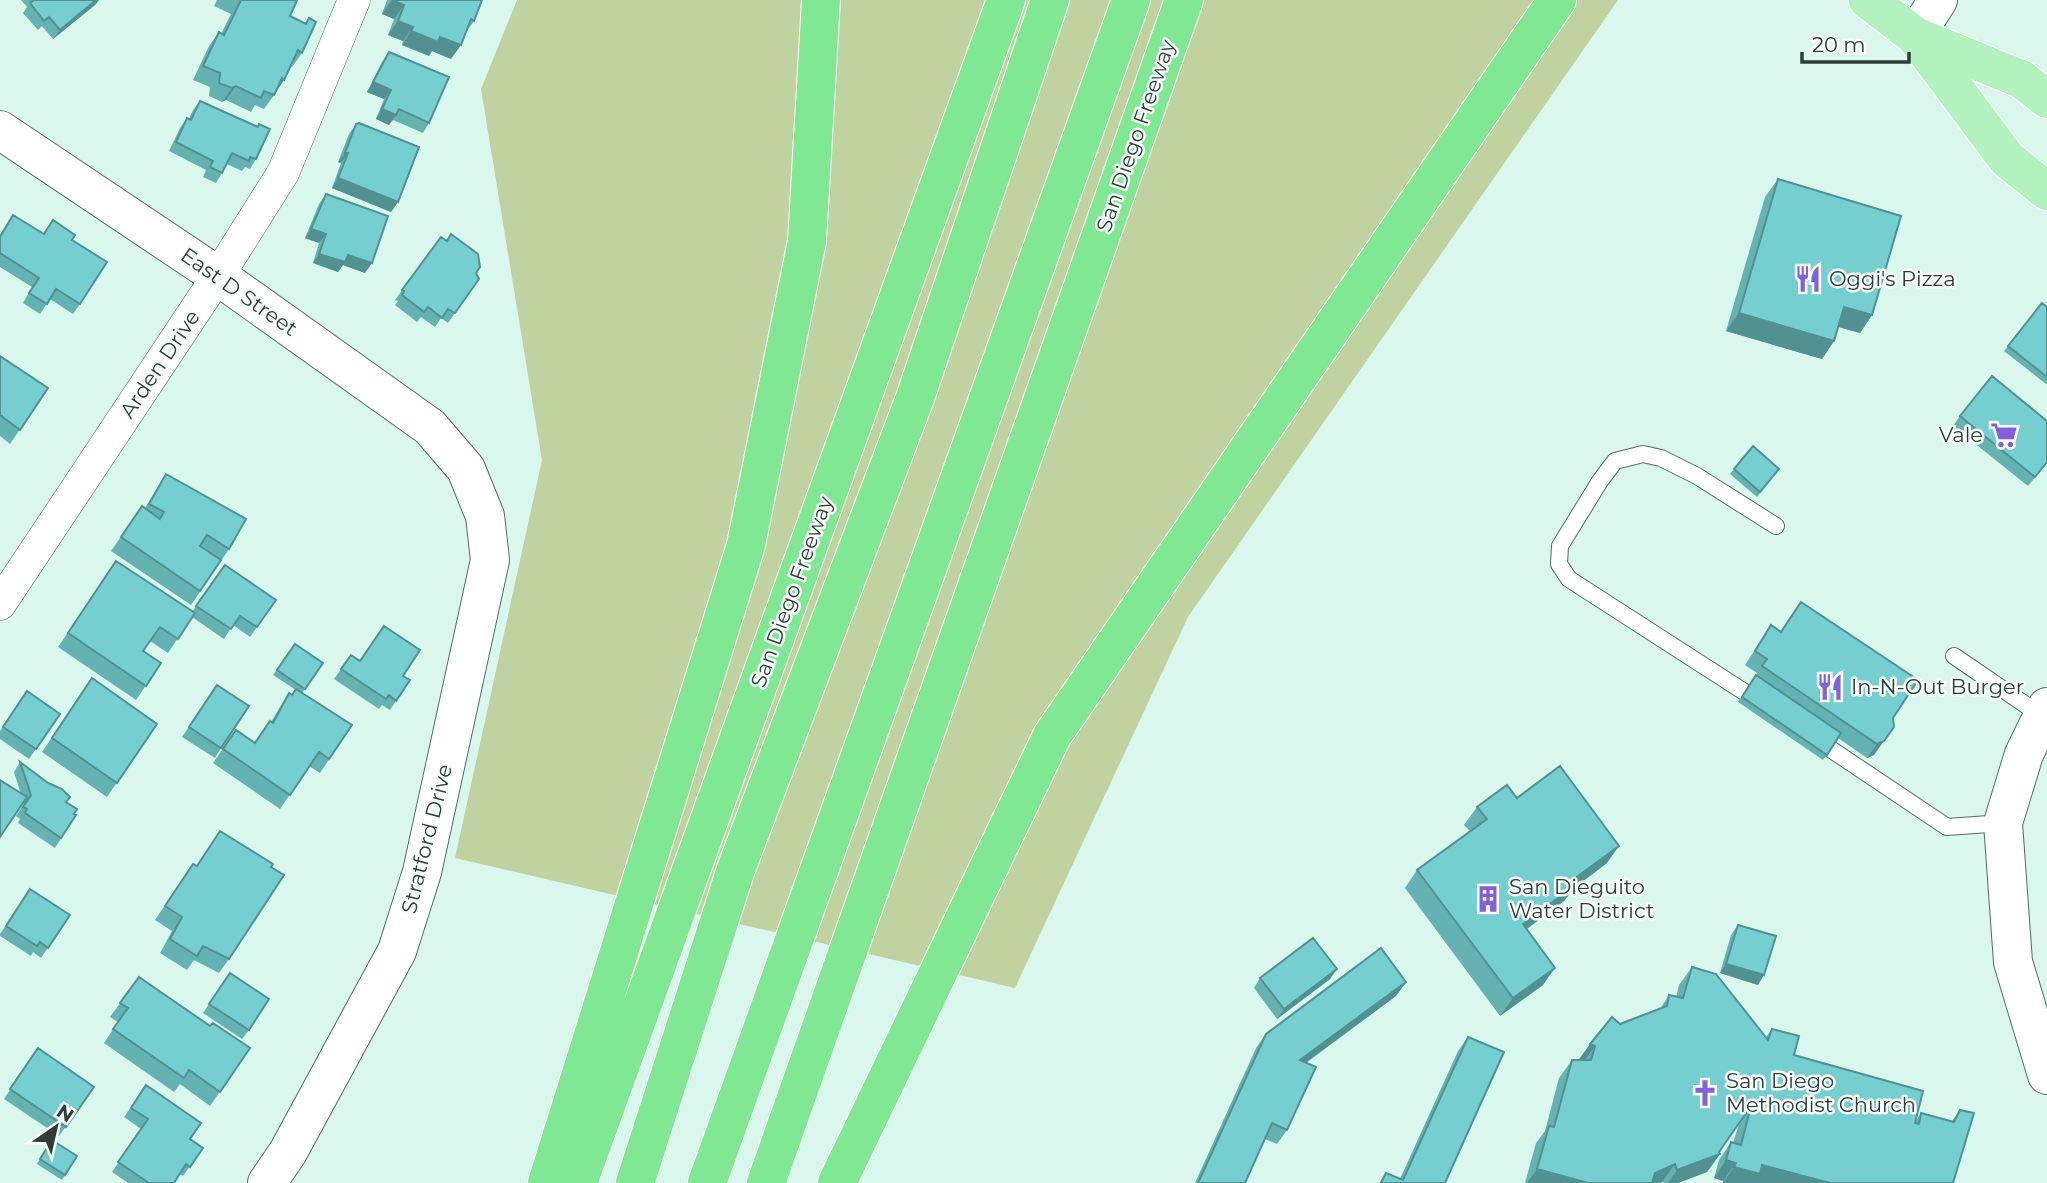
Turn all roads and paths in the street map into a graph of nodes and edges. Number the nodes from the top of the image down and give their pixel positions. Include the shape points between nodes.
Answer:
1 (354, 0) edge
2 (821, 0) edge
3 (1006, 0) edge
4 (1050, 0) edge
5 (1131, 0) edge
6 (1184, 0) edge
7 (1557, 0) edge
8 (1868, 0) edge
9 (1938, 0) edge
10 (1915, 36) junction
11 (2047, 99) edge
12 (0, 130) edge
13 (2047, 191) edge
14 (218, 276) junction
15 (466, 469) joint
16 (1776, 526) dead end
17 (0, 604) edge
18 (1954, 656) dead end
19 (2045, 712) edge
20 (1777, 713) edge
21 (1798, 728) edge
22 (2003, 823) junction
23 (2047, 1075) edge
24 (267, 1183) edge
25 (547, 1183) edge
26 (578, 1183) edge
27 (635, 1183) edge
28 (707, 1183) edge
29 (766, 1183) edge
30 (837, 1183) edge

1 - 14 street, Arden Drive via 284,173
2 - 25 highway via 807,241 747,545
3 - 26 highway, San Diego Freeway
4 - 27 highway via 915,398 736,869
5 - 28 highway
6 - 29 highway, San Diego Freeway
7 - 30 highway via 1052,736
8 - 10 main road
9 - 10 street
10 - 11 main road via 2021,79
10 - 13 main road via 2007,159
12 - 14 street, East D Street
14 - 15 street, East D Street via 430,427
14 - 17 street, Arden Drive
15 - 24 street, Stratford Drive via 485,516 490,560 422,872 397,951
16 - 20 lane via 1697,477 1643,454 1615,460 1560,546 1559,564 1569,579
18 - 19 lane
19 - 22 street via 2024,754
21 - 22 lane via 1947,827
22 - 23 street via 2012,962

